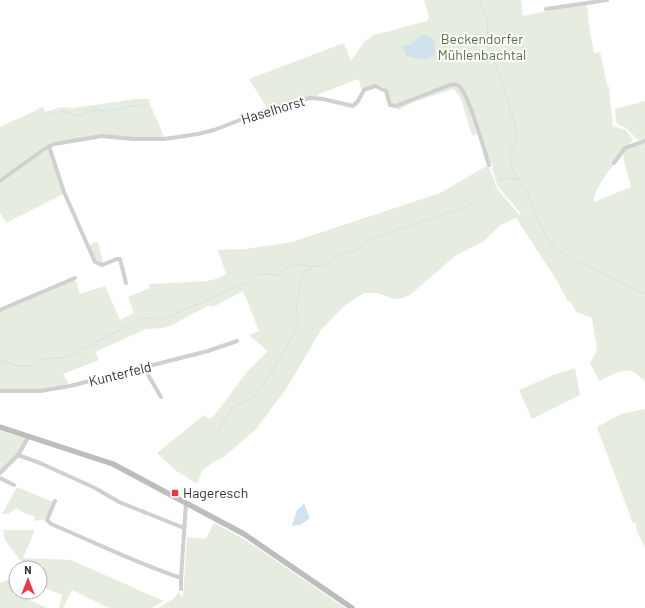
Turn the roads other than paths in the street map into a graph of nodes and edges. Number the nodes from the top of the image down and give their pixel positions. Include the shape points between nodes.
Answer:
1 (607, 0) edge
2 (546, 9) dead end
3 (645, 141) edge
4 (49, 146) junction
5 (614, 163) dead end
6 (489, 166) dead end
7 (0, 181) edge
8 (75, 278) dead end
9 (126, 282) dead end
10 (0, 310) edge
11 (237, 341) dead end
12 (144, 368) junction
13 (0, 391) edge
14 (161, 397) dead end
15 (0, 427) edge
16 (29, 436) junction
17 (18, 455) junction
18 (0, 473) edge
19 (0, 478) edge
20 (14, 485) dead end
21 (55, 501) dead end
22 (186, 503) junction
23 (184, 528) junction
24 (181, 578) junction
25 (181, 589) dead end
26 (352, 608) edge

1 - 2 street
3 - 5 street via 625,148
4 - 6 street, Haselhorst via 102,136 133,139 198,134 271,108 310,98 353,106 370,86 383,88 390,105 396,106 454,84 460,86 466,96
4 - 7 street, Haselhorst
4 - 9 street via 64,192 95,262 102,265 120,259
8 - 10 street
11 - 12 street, Kunterfeld
12 - 13 street, Kunterfeld via 40,391
12 - 14 street
15 - 16 main road
16 - 17 street
16 - 22 main road via 113,464
17 - 18 street
17 - 23 street via 95,488 119,502
19 - 20 street
21 - 24 street via 47,520 51,524 117,554
22 - 23 street
22 - 26 main road via 244,534
23 - 24 street
24 - 25 street

